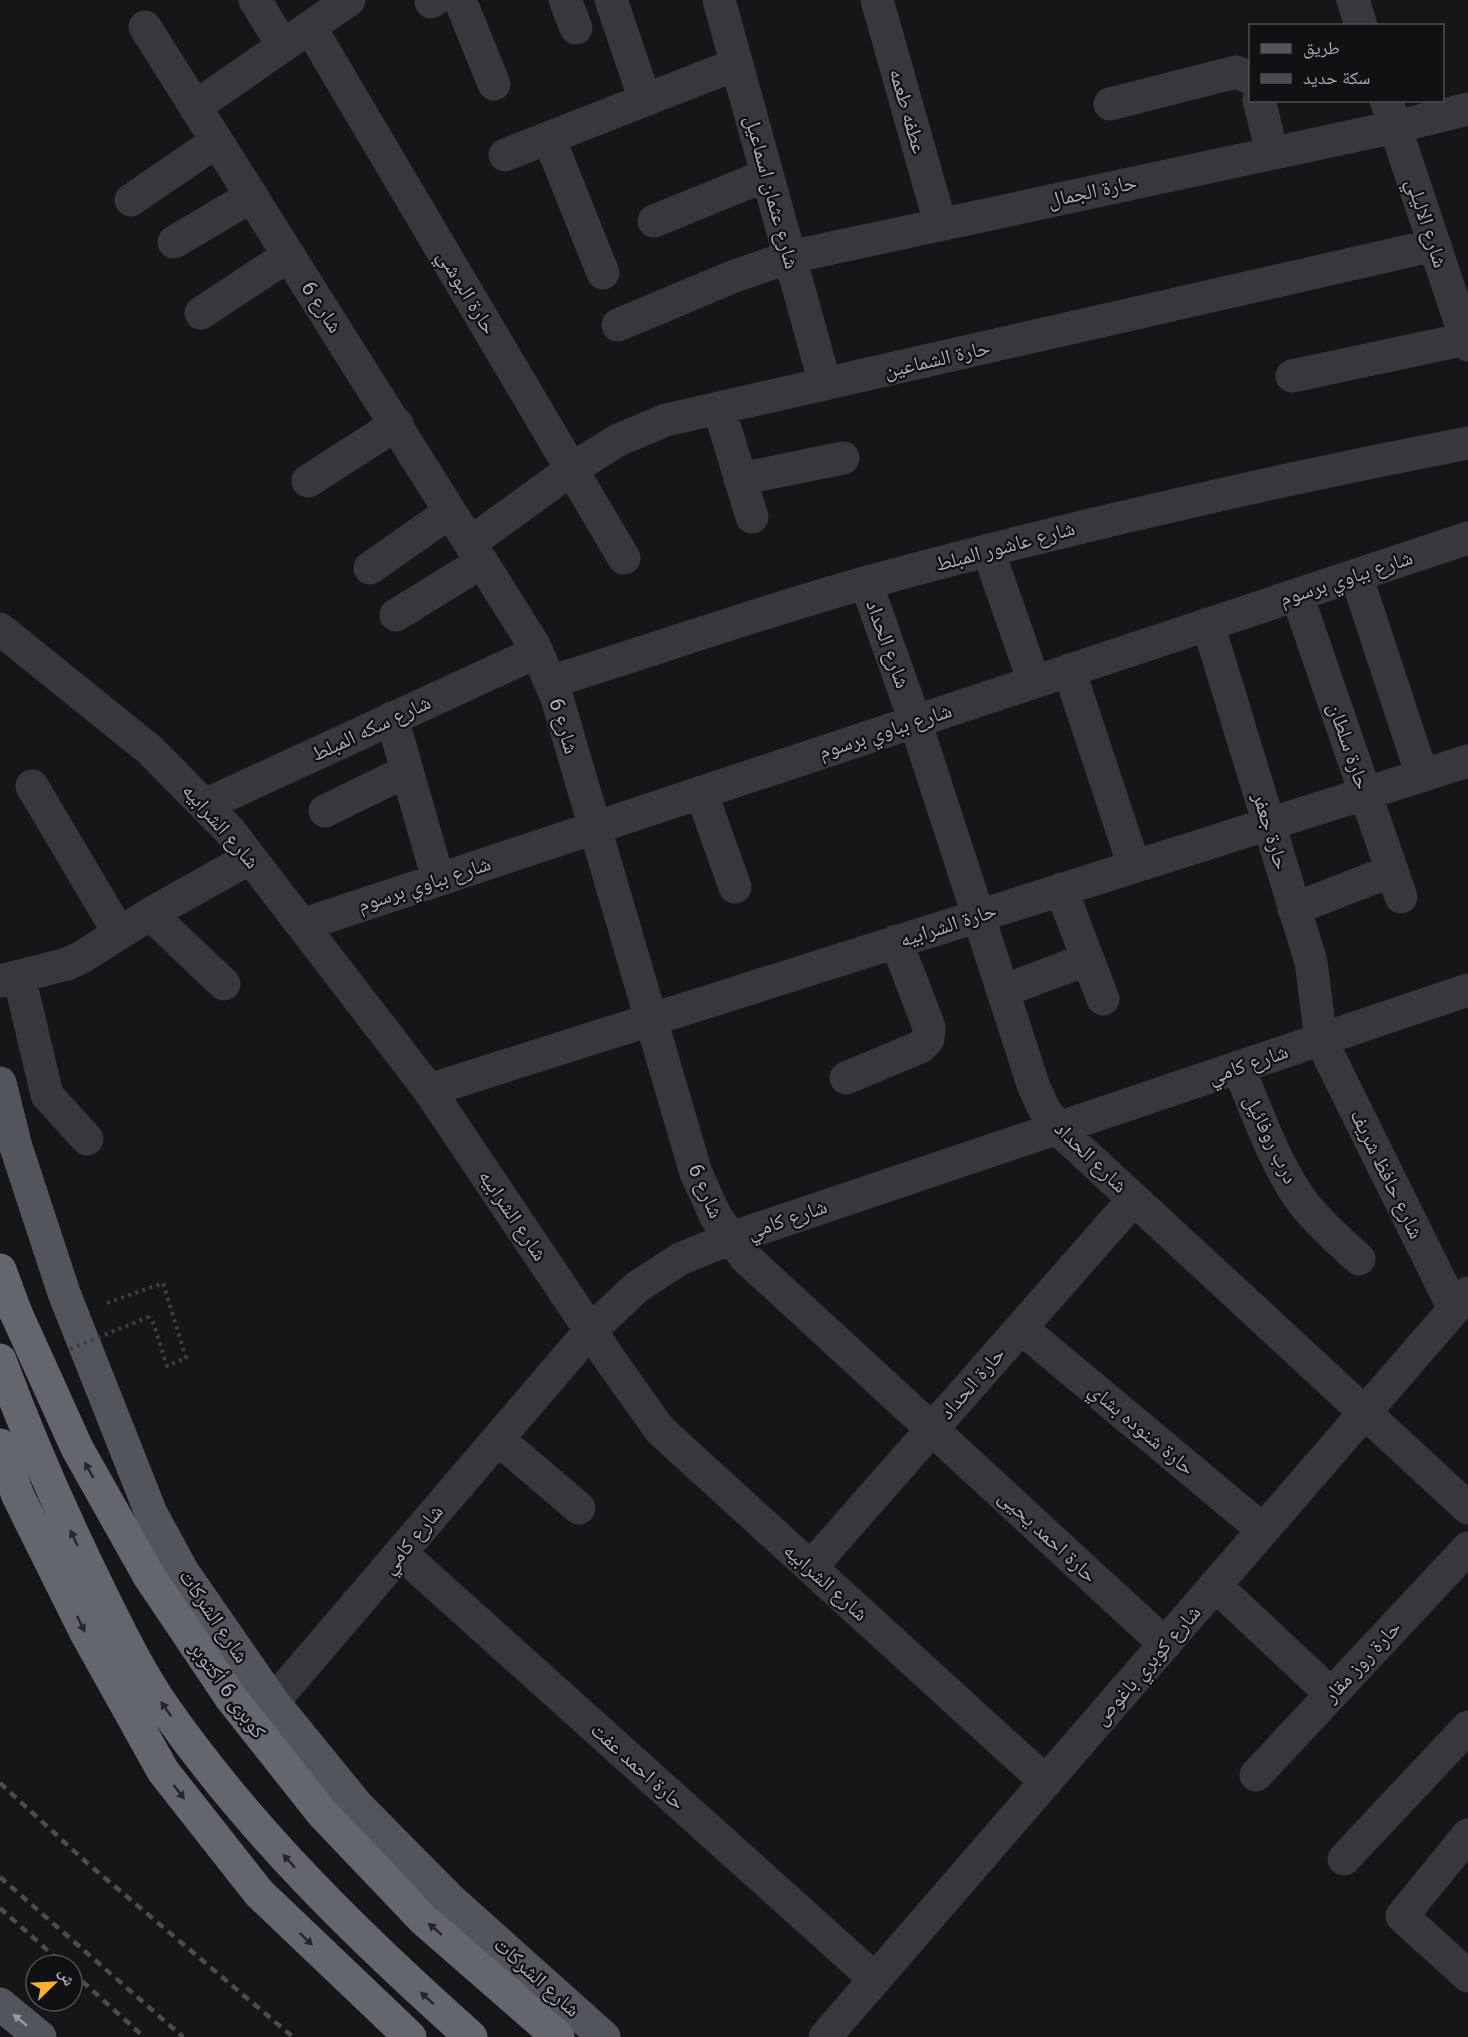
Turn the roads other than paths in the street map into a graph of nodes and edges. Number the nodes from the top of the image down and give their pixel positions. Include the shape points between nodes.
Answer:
1 (255, 0) edge
2 (349, 0) edge
3 (442, 0) edge
4 (610, 0) edge
5 (877, 0) edge
6 (1353, 0) edge
7 (729, 3) edge
8 (1361, 24) edge
9 (145, 27) dead end
10 (310, 27) junction
11 (283, 46) junction
12 (737, 63) junction
13 (1249, 77) edge
14 (494, 84) dead end
15 (645, 100) junction
16 (1259, 102) edge
17 (1110, 104) dead end
18 (195, 106) junction
19 (1468, 109) edge
20 (1391, 114) edge
21 (549, 138) junction
22 (217, 141) junction
23 (1272, 153) junction
24 (505, 155) dead end
25 (768, 175) junction
26 (252, 196) junction
27 (131, 200) dead end
28 (654, 221) dead end
29 (940, 223) junction
30 (174, 242) dead end
31 (1435, 245) junction
32 (289, 255) junction
33 (790, 257) junction
34 (603, 273) dead end
35 (1462, 307) edge
36 (201, 313) dead end
37 (618, 325) dead end
38 (1467, 342) edge
39 (1292, 376) dead end
40 (825, 384) junction
41 (719, 408) junction
42 (397, 424) junction
43 (1468, 443) edge
44 (843, 458) dead end
45 (572, 469) junction
46 (740, 479) junction
47 (308, 481) dead end
48 (450, 512) junction
49 (752, 517) dead end
50 (1468, 538) edge
51 (988, 550) junction
52 (476, 552) junction
53 (624, 558) dead end
54 (370, 568) dead end
55 (1356, 575) junction
56 (866, 583) junction
57 (1297, 595) junction
58 (396, 615) dead end
59 (1208, 624) junction
60 (0, 629) edge
61 (537, 652) junction
62 (1069, 670) junction
63 (550, 682) junction
64 (1034, 682) junction
65 (392, 718) junction
66 (915, 721) junction
67 (1468, 760) edge
68 (407, 771) junction
69 (1422, 775) junction
70 (32, 786) dead end
71 (701, 792) junction
72 (1365, 793) junction
73 (205, 805) junction
74 (325, 811) dead end
75 (1269, 824) junction
76 (594, 828) junction
77 (250, 858) junction
78 (1134, 866) junction
79 (438, 879) junction
80 (735, 887) dead end
81 (1061, 890) junction
82 (1294, 909) junction
83 (150, 914) junction
84 (978, 915) junction
85 (302, 925) junction
86 (119, 933) junction
87 (896, 941) junction
88 (1088, 959) junction
89 (9, 978) edge
90 (224, 984) dead end
91 (1468, 990) edge
92 (1003, 991) junction
93 (1103, 999) dead end
94 (651, 1020) junction
95 (1321, 1040) junction
96 (1238, 1067) junction
97 (846, 1078) dead end
98 (0, 1083) edge
99 (429, 1089) junction
100 (1058, 1129) junction
101 (87, 1139) dead end
102 (0, 1156) edge
103 (1134, 1199) junction
104 (731, 1238) junction
105 (1359, 1259) dead end
106 (0, 1270) edge
107 (1461, 1301) edge
108 (1020, 1328) junction
109 (590, 1331) junction
110 (0, 1360) edge
111 (1364, 1413) junction
112 (932, 1429) junction
113 (498, 1439) junction
114 (0, 1445) edge
115 (1464, 1499) edge
116 (579, 1508) dead end
117 (1263, 1530) junction
118 (1468, 1548) edge
119 (401, 1553) junction
120 (811, 1567) junction
121 (1215, 1585) junction
122 (1165, 1644) junction
123 (1331, 1694) junction
124 (273, 1702) junction
125 (1468, 1727) edge
126 (1256, 1774) dead end
127 (1046, 1782) junction
128 (1462, 1854) edge
129 (1344, 1859) dead end
130 (1468, 1976) edge
131 (875, 1979) junction
132 (0, 2004) edge
133 (40, 2037) edge
134 (410, 2037) edge
135 (471, 2037) edge
136 (558, 2037) edge
137 (587, 2037) edge
138 (604, 2037) edge
139 (825, 2037) edge

1 - 11 street
2 - 10 street
3 - 14 street
4 - 15 street
5 - 29 street, عطفه طعمه
6 - 8 street
7 - 12 street, شارع عثمان اسماعيل
9 - 18 street, شارع 6
10 - 11 street
10 - 45 street, حارة البوشي
11 - 18 street
12 - 15 street
12 - 25 street, شارع عثمان اسماعيل
13 - 17 street via 1236,72
15 - 21 street
16 - 23 street
18 - 22 street, شارع 6
19 - 20 street, حارة الجمال
20 - 23 street, حارة الجمال
20 - 31 street, شارع الاليلي
21 - 24 street
21 - 34 street
22 - 26 street, شارع 6
22 - 27 street
23 - 29 street, حارة الجمال
25 - 28 street
25 - 33 street, شارع عثمان اسماعيل
26 - 30 street
26 - 32 street, شارع 6
29 - 33 street, حارة الجمال
31 - 35 street, شارع الاليلي
31 - 40 street, حارة الشماعين
32 - 36 street
32 - 42 street, شارع 6
33 - 37 street, حارة الجمال
33 - 40 street, شارع عثمان اسماعيل
35 - 38 street, شارع الاليلي
38 - 39 street
40 - 41 street, حارة الشماعين
41 - 45 street, حارة الشماعين via 666,420 618,440
41 - 46 street
42 - 47 street
42 - 48 street, شارع 6
43 - 51 street, شارع عاشور المبلط via 1286,478
44 - 46 street
45 - 52 street, حارة الشماعين
45 - 53 street, حارة البوشي
46 - 49 street
48 - 52 street, شارع 6
48 - 54 street
50 - 55 street, شارع بباوي برسوم
51 - 56 street, شارع عاشور المبلط
51 - 64 street
52 - 58 street, حارة الشماعين
52 - 61 street, شارع 6
55 - 57 street, شارع بباوي برسوم
55 - 69 street
56 - 63 street, شارع عاشور المبلط
56 - 66 street, شارع الحداد
57 - 59 street, شارع بباوي برسوم
57 - 72 street, حارة سلطان
59 - 62 street, شارع بباوي برسوم
59 - 75 street, حارة جعفر
60 - 73 street, شارع الشرابيه via 150,750
61 - 63 street, شارع 6
61 - 65 street, شارع سكه المبلط
62 - 64 street, شارع بباوي برسوم
62 - 78 street
63 - 76 street, شارع 6
64 - 66 street, شارع بباوي برسوم
65 - 68 street
65 - 73 street, شارع سكه المبلط
66 - 71 street, شارع بباوي برسوم
66 - 84 street, شارع الحداد
67 - 69 street, حارة الشرابيه
68 - 74 street
68 - 79 street
69 - 72 street, حارة الشرابيه
70 - 86 street
71 - 76 street, شارع بباوي برسوم
71 - 80 street
72 - 75 street, حارة الشرابيه
72 - 82 street, حارة سلطان via 1396,884
73 - 77 street, شارع الشرابيه
75 - 78 street, حارة الشرابيه
75 - 82 street, حارة جعفر
76 - 79 street, شارع بباوي برسوم
76 - 94 street, شارع 6
77 - 83 street
77 - 85 street, شارع الشرابيه
78 - 81 street, حارة الشرابيه
79 - 85 street, شارع بباوي برسوم
81 - 84 street, حارة الشرابيه
81 - 88 street
82 - 95 street, حارة جعفر via 1311,962
83 - 86 street
83 - 90 street
84 - 87 street, حارة الشرابيه
84 - 92 street, شارع الحداد
85 - 99 street, شارع الشرابيه
86 - 89 street via 67,964
87 - 94 street, حارة الشرابيه
87 - 97 street via 929,1027 928,1038 920,1047
88 - 92 street
88 - 93 street
89 - 101 street via 47,1095
91 - 95 street, شارع كامي
92 - 100 street, شارع الحداد via 1034,1087
94 - 99 street, حارة الشرابيه
94 - 104 street, شارع 6 via 696,1173 716,1217
95 - 96 street, شارع كامي
95 - 107 street, شارع حافظ شريف
96 - 100 street, شارع كامي
96 - 105 street, درب روفائيل via 1282,1169 1304,1203
98 - 124 main road, شارع الشركات via 16,1147 72,1315 152,1513 183,1572
99 - 109 street, شارع الشرابيه
100 - 103 street, شارع الحداد
100 - 104 street, شارع كامي
102 - 137 main road, شارع الشركات via 102,1440 162,1569 242,1688 314,1778 375,1845
103 - 108 street, حارة الحداد
103 - 111 street, شارع الحداد
104 - 109 street, شارع كامي via 680,1259 637,1287
104 - 112 street, شارع 6 via 745,1257
136 -> 106 highway, كوبرى 6 أكتوبر, bridge via 424,1920 322,1813 231,1698 149,1576 76,1448
107 - 111 street, شارع كوبري باغوص
108 - 112 street, حارة الحداد
108 - 117 street, حارة شنوده بشاي
109 - 113 street, شارع كامي
109 - 120 street, شارع الشرابيه via 660,1430
135 -> 110 highway via 387,1962 287,1859 164,1708 72,1533 27,1434
111 - 115 street, شارع الحداد
111 - 117 street, شارع كوبري باغوص
112 - 120 street, حارة الحداد
112 - 122 street, حارة احمد يحيى
113 - 116 street
113 - 119 street, شارع كامي
114 -> 134 highway via 18,1496 86,1633 163,1772 259,1893
117 - 121 street, شارع كوبري باغوص
118 - 123 street, حارة روز مقار
119 - 124 street, شارع كامي
119 - 131 street, حارة احمد عفت
120 - 127 street, شارع الشرابيه
121 - 122 street, شارع كوبري باغوص
121 - 123 street
122 - 127 street, شارع كوبري باغوص
123 - 126 street, حارة روز مقار
124 - 138 main road, شارع الشركات via 357,1805 451,1900
125 - 129 street
127 - 131 street, شارع كوبري باغوص
128 - 130 street via 1402,1916
131 - 139 street, شارع كوبري باغوص
133 -> 132 main road

